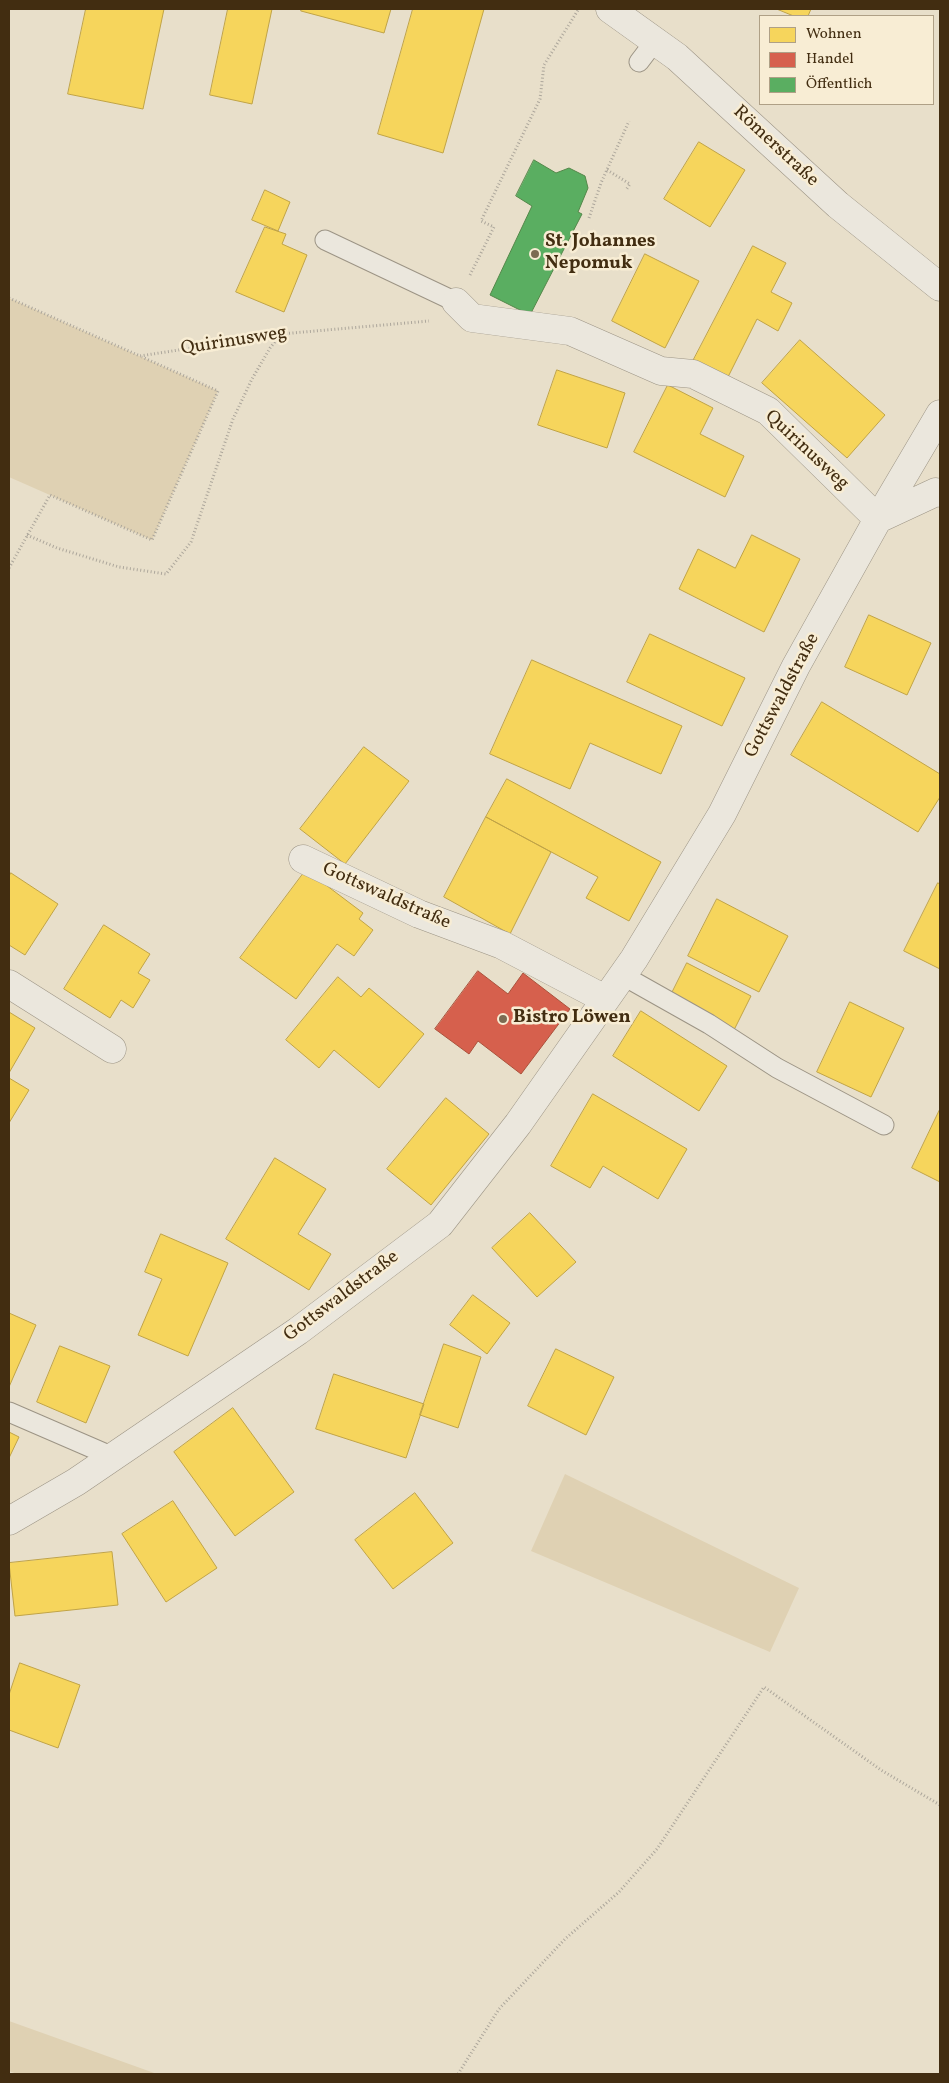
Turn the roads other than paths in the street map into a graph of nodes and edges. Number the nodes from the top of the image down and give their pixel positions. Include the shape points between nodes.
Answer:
1 (610, 9) edge
2 (325, 240) dead end
3 (940, 287) edge
4 (464, 310) joint
5 (939, 419) edge
6 (940, 492) edge
7 (878, 519) junction
8 (302, 858) dead end
9 (622, 975) junction
10 (9, 984) edge
11 (605, 999) junction
12 (112, 1049) dead end
13 (884, 1125) dead end
14 (9, 1412) edge
15 (113, 1457) junction
16 (9, 1520) edge

1 - 3 street, Römerstraße via 647,52 677,58 838,205
2 - 4 lane, Quirinusweg
4 - 7 street, Quirinusweg via 570,331 661,371 693,374 768,411
5 - 7 street, Gottswaldstraße
6 - 7 street
7 - 9 street, Gottswaldstraße via 796,666 722,814
8 - 11 street, Gottswaldstraße via 419,914 502,945
9 - 11 street, Gottswaldstraße
9 - 13 lane via 709,1024 777,1068
10 - 12 street
11 - 15 street, Gottswaldstraße via 518,1124 440,1224 298,1331
14 - 15 lane
15 - 16 street, Gottswaldstraße

